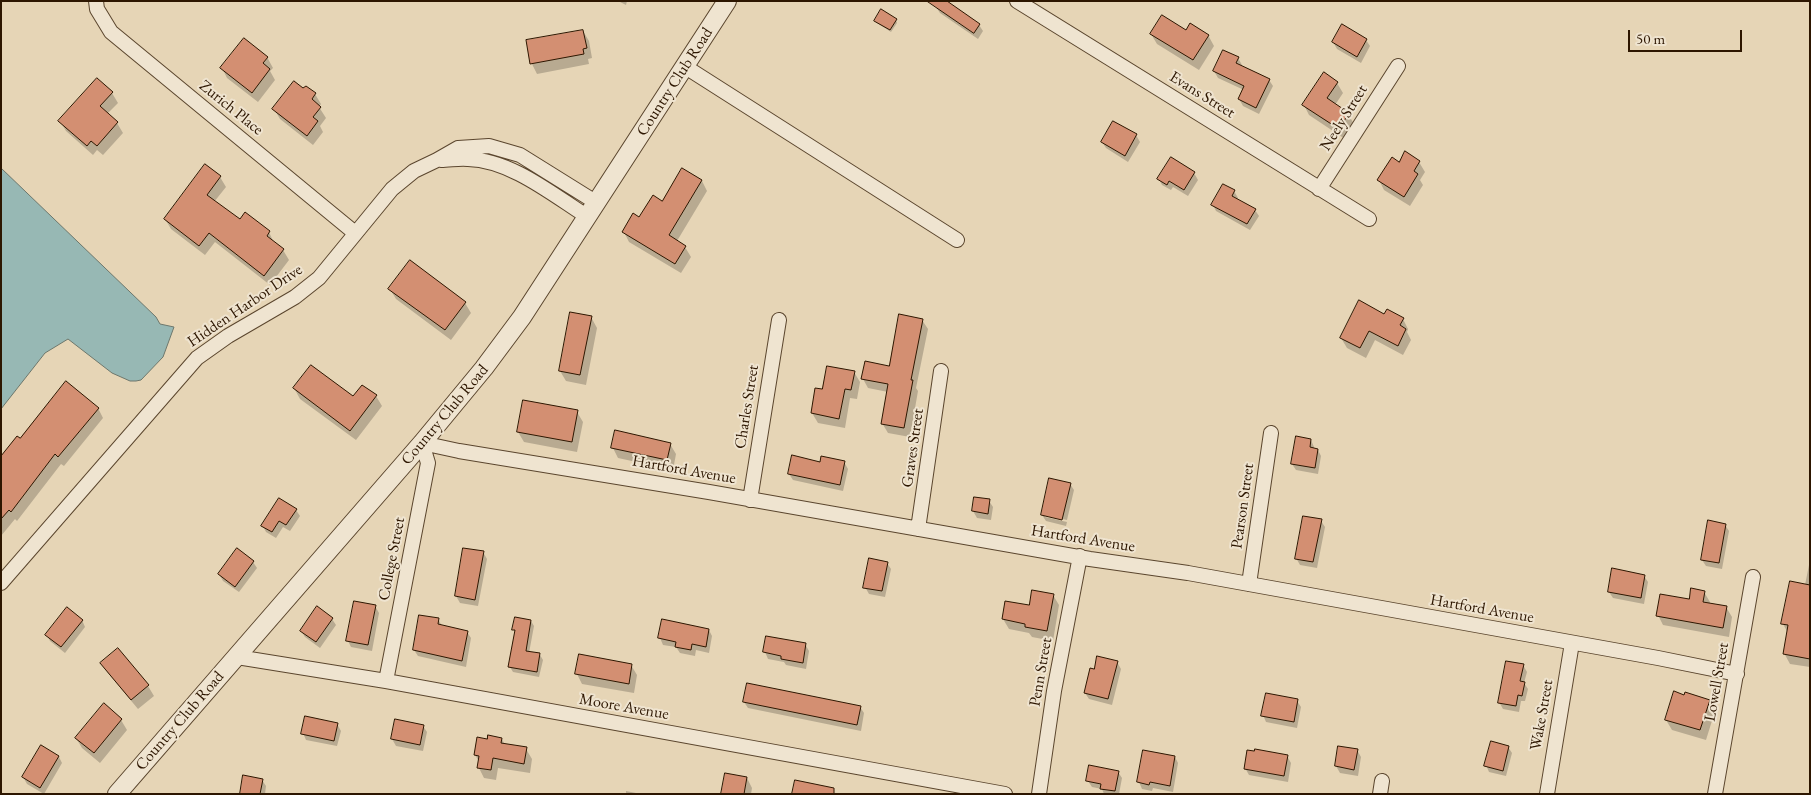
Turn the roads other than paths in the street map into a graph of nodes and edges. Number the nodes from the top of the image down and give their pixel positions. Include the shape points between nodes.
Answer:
1 (96, 1) edge
2 (727, 1) edge
3 (1017, 1) edge
4 (684, 66) junction
5 (1398, 66) dead end
6 (1319, 189) junction
7 (592, 210) junction
8 (1369, 219) dead end
9 (355, 233) junction
10 (957, 240) dead end
11 (779, 320) dead end
12 (941, 371) dead end
13 (1271, 433) dead end
14 (422, 443) junction
15 (750, 500) junction
16 (918, 529) junction
17 (1080, 556) junction
18 (1753, 577) dead end
19 (1, 583) edge
20 (1249, 584) junction
21 (1572, 643) junction
22 (237, 656) junction
23 (1737, 674) junction
24 (386, 682) junction
25 (117, 794) edge
26 (1004, 794) edge
27 (1038, 794) edge
28 (1547, 794) edge
29 (1714, 794) edge

1 - 9 street, Zurich Place via 97,9 111,32
2 - 4 street, Country Club Road
3 - 6 street, Evans Street
4 - 7 street, Country Club Road
4 - 10 street
5 - 6 street, Neely Street
6 - 8 street, Evans Street
7 - 9 street, Hidden Harbor Drive via 520,155 488,146 458,148 414,171 392,189
7 - 14 street, Country Club Road via 522,317
9 - 19 street, Hidden Harbor Drive via 319,278 295,297 196,358
11 - 15 street, Charles Street
12 - 16 street, Graves Street
13 - 20 street, Pearson Street
14 - 15 street, Hartford Avenue
14 - 22 street, Country Club Road
14 - 24 street, College Street via 428,463
15 - 16 street, Hartford Avenue
16 - 17 street, Hartford Avenue
17 - 20 street, Hartford Avenue
17 - 27 street, Penn Street
18 - 23 street, Lowell Street
20 - 21 street, Hartford Avenue
21 - 23 street, Hartford Avenue
21 - 28 street, Wake Street
22 - 24 street, Moore Avenue
22 - 25 street, Country Club Road
23 - 29 street, Lowell Street
24 - 26 street, Moore Avenue

